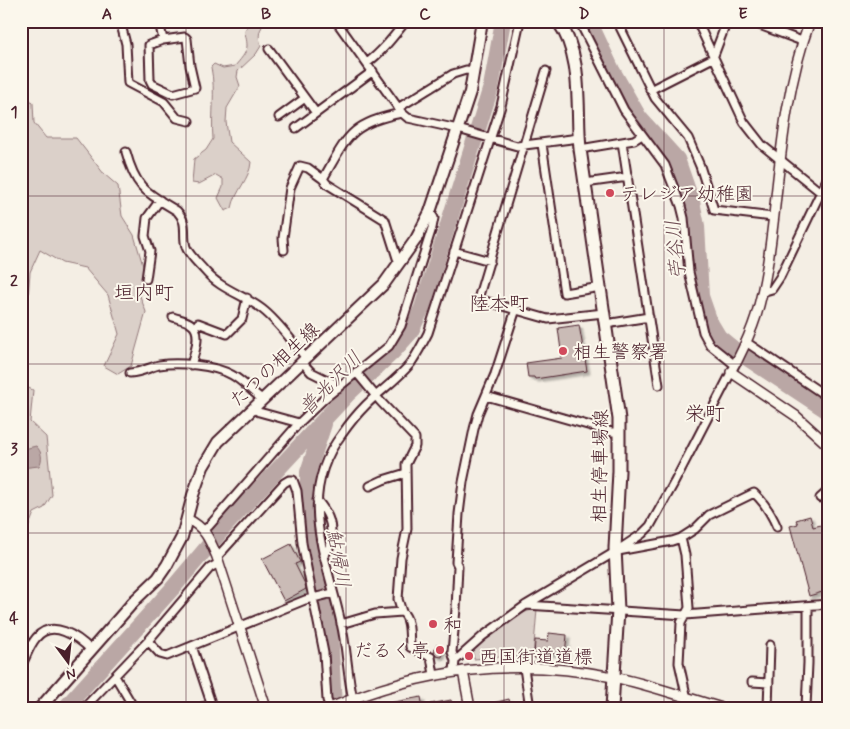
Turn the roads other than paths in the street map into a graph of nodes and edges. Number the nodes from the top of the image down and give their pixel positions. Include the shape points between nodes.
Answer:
1 (120, 21) edge
2 (159, 21) edge
3 (336, 21) edge
4 (406, 21) edge
5 (482, 21) edge
6 (520, 21) edge
7 (558, 21) edge
8 (579, 21) edge
9 (617, 21) edge
10 (697, 21) edge
11 (727, 21) edge
12 (749, 21) edge
13 (810, 21) edge
14 (163, 40) junction
15 (802, 41) junction
16 (269, 49) dead end
17 (713, 58) junction
18 (367, 63) junction
19 (373, 71) junction
20 (474, 71) junction
21 (546, 71) dead end
22 (650, 90) junction
23 (305, 98) junction
24 (400, 111) junction
25 (316, 113) junction
26 (279, 117) dead end
27 (189, 121) dead end
28 (296, 128) dead end
29 (461, 130) junction
30 (642, 135) junction
31 (490, 139) junction
32 (622, 142) junction
33 (542, 144) junction
34 (580, 144) junction
35 (523, 147) junction
36 (126, 152) dead end
37 (781, 158) junction
38 (829, 175) edge
39 (628, 177) junction
40 (323, 179) junction
41 (585, 182) junction
42 (820, 192) junction
43 (829, 199) edge
44 (160, 200) junction
45 (430, 212) junction
46 (773, 217) junction
47 (284, 250) dead end
48 (454, 251) junction
49 (402, 261) junction
50 (490, 261) junction
51 (146, 279) dead end
52 (600, 287) junction
53 (762, 292) junction
54 (247, 298) junction
55 (516, 309) junction
56 (173, 317) dead end
57 (650, 317) junction
58 (605, 318) junction
59 (198, 323) dead end
60 (745, 344) junction
61 (304, 360) junction
62 (191, 365) junction
63 (734, 366) junction
64 (130, 373) dead end
65 (358, 374) junction
66 (659, 385) dead end
67 (338, 388) junction
68 (829, 391) edge
69 (821, 392) junction
70 (374, 394) junction
71 (486, 396) junction
72 (829, 398) edge
73 (262, 399) junction
74 (252, 408) junction
75 (299, 423) junction
76 (620, 432) junction
77 (829, 446) edge
78 (406, 473) junction
79 (370, 486) dead end
80 (829, 490) edge
81 (820, 498) dead end
82 (317, 500) junction
83 (187, 519) junction
84 (777, 527) dead end
85 (205, 532) junction
86 (681, 538) junction
87 (615, 552) junction
88 (323, 555) junction
89 (218, 558) junction
90 (331, 593) junction
91 (316, 597) junction
92 (829, 604) edge
93 (526, 605) junction
94 (808, 606) junction
95 (618, 610) junction
96 (402, 612) junction
97 (685, 615) junction
98 (341, 624) junction
99 (239, 626) junction
100 (148, 641) junction
101 (770, 645) dead end
102 (192, 646) junction
103 (91, 650) junction
104 (455, 661) junction
105 (21, 666) edge
106 (524, 668) junction
107 (459, 671) junction
108 (434, 675) junction
109 (115, 676) junction
110 (614, 677) junction
111 (752, 682) dead end
112 (769, 683) junction
113 (687, 698) junction
114 (340, 705) edge
115 (40, 708) edge
116 (84, 708) edge
117 (134, 708) edge
118 (200, 708) edge
119 (266, 708) edge
120 (470, 708) edge
121 (530, 708) edge
122 (612, 708) edge
123 (689, 708) edge
124 (722, 708) edge
125 (768, 708) edge
126 (806, 708) edge

1 - 27 street via 126,44 128,83 164,102 178,118
2 - 14 street
3 - 18 street
4 - 18 street
5 - 20 main road, たつの相生線
6 - 31 street via 506,88
7 - 34 main road, 相生停車場線 via 567,38 577,75
8 - 30 street via 624,110
9 - 22 street
10 - 17 street
11 - 17 street
12 - 15 street
13 - 15 street
14 - 14 street via 187,39 195,88 173,94 152,84 149,45
15 - 37 street
16 - 23 street
17 - 22 street
17 - 37 street via 750,131 762,145
18 - 19 street
19 - 24 street
19 - 25 street
20 - 24 street via 453,74
20 - 29 main road, たつの相生線
21 - 35 street
22 - 46 street via 688,138 714,210
23 - 25 street
23 - 26 street
24 - 29 street via 408,118
24 - 40 street via 356,130 342,144
25 - 28 street
29 - 31 street
29 - 45 main road, たつの相生線
30 - 32 street
30 - 63 street via 665,165 681,206 689,272 703,332 710,345
31 - 35 street
31 - 48 street
32 - 34 street
32 - 39 street
33 - 34 street
33 - 35 street
33 - 52 street via 564,293
34 - 41 main road, 相生停車場線
35 - 50 street
36 - 44 street via 130,169 140,186
37 - 42 street
37 - 46 street
38 - 42 street
39 - 41 street
39 - 57 street
40 - 47 street via 300,166 290,188
40 - 49 street via 385,220 397,258
41 - 52 main road, 相生停車場線
42 - 43 street
42 - 53 street via 780,277 772,289
44 - 51 street via 147,218 145,236 150,251
44 - 54 street via 181,215 186,246 204,270 219,284
45 - 49 main road, たつの相生線
45 - 65 street via 434,218 432,228 401,326 389,346
46 - 53 street
48 - 50 street
48 - 70 street via 421,346 405,369
49 - 61 main road, たつの相生線 via 384,284
50 - 55 street via 478,299
52 - 58 main road, 相生停車場線
53 - 60 street
54 - 59 street via 242,319 227,334
54 - 61 street via 270,316
55 - 58 street via 548,319
55 - 71 street
56 - 62 street via 195,327 197,340
57 - 58 street
57 - 66 street
58 - 76 main road, 相生停車場線
60 - 63 street
60 - 69 street
61 - 67 street via 311,372
61 - 73 main road, たつの相生線
62 - 64 street via 164,364
62 - 73 street via 230,374
63 - 77 street
63 - 87 street via 650,526
65 - 67 street
65 - 70 street
67 - 75 street
68 - 69 street
69 - 72 street
70 - 78 street via 415,438
70 - 82 street via 332,446 321,471
71 - 76 street
71 - 104 street via 474,429 459,514 452,652
73 - 74 main road, たつの相生線
74 - 75 street
74 - 83 main road, たつの相生線 via 211,453 198,481
75 - 85 street
76 - 87 main road, 相生停車場線
78 - 79 street
78 - 96 street via 407,529 398,599
80 - 81 street
82 - 88 street
82 - 88 street via 328,514 332,526 330,545
83 - 85 street
83 - 103 main road, たつの相生線 via 168,565
84 - 86 street via 763,501 754,493 709,515
85 - 89 street
86 - 87 street
86 - 97 street via 689,599
87 - 93 street
87 - 95 main road, 相生停車場線
88 - 90 street
89 - 91 street via 284,483 293,480 298,491 302,544
89 - 99 street
89 - 100 street
90 - 91 street
90 - 98 street
91 - 99 street
91 - 114 street via 327,700
92 - 94 street
93 - 95 street
93 - 104 street
94 - 97 street
94 - 126 street
95 - 97 street
95 - 110 main road, 相生停車場線
96 - 98 street via 375,614
96 - 108 street via 408,619 410,647 431,657
97 - 113 street via 681,623 679,664
98 - 114 street
99 - 102 street
99 - 119 street
100 - 102 street via 163,656
100 - 109 street
101 - 112 street
102 - 118 street via 211,703
103 - 105 street via 72,634 45,631 36,637
103 - 115 main road, たつの相生線
104 - 107 street
106 - 107 street
106 - 110 street
106 - 121 street
107 - 108 street
107 - 120 street
108 - 114 street via 393,685
109 - 116 street
109 - 117 street
110 - 113 street
110 - 122 main road, 相生停車場線
111 - 112 street
112 - 125 street
113 - 123 street
113 - 124 street

